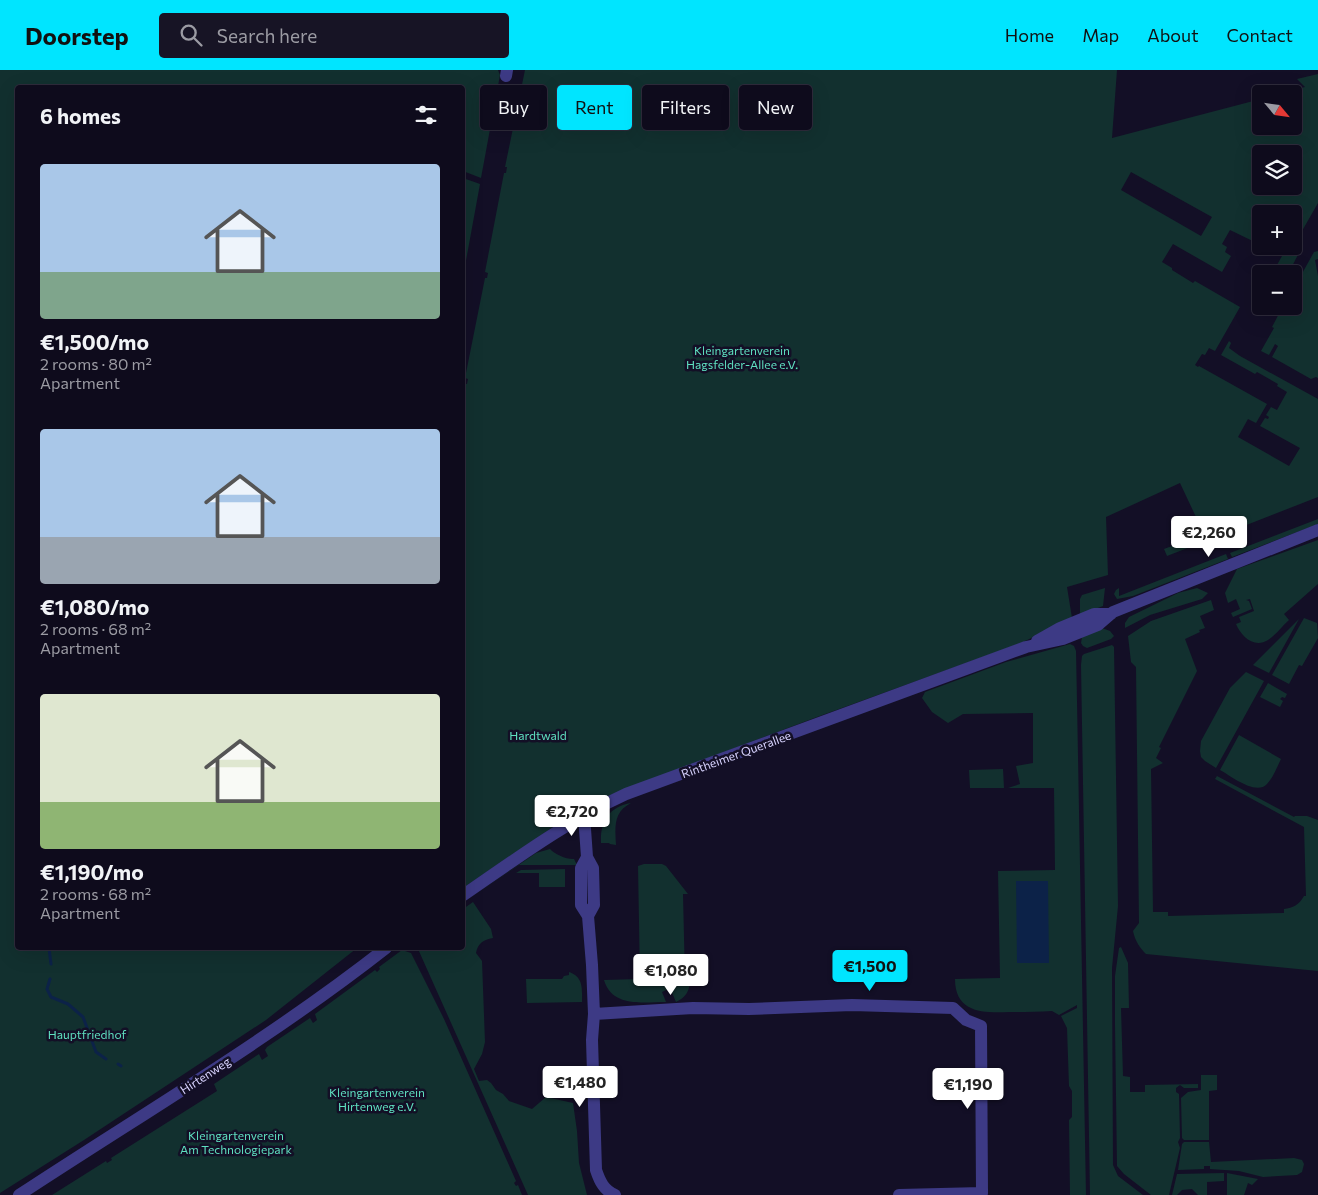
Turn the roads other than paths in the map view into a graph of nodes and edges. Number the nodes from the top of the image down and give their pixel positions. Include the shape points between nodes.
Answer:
1 (1318, 530) edge
2 (584, 815) junction
3 (465, 894) edge
4 (383, 950) edge
5 (594, 1014) junction
6 (19, 1195) edge
7 (616, 1195) edge
8 (899, 1195) edge

1 - 2 street, Rintheimer Querallee via 1111,614 1098,625 1063,639 1026,647 626,794
2 - 3 street, Rintheimer Querallee
2 - 5 street via 587,857 581,868 581,905 588,916
4 - 6 street, Hirtenweg via 259,1040
5 - 7 street via 596,1170 607,1191
5 - 8 street via 694,1008 852,1005 953,1008 966,1020 981,1026 982,1193

